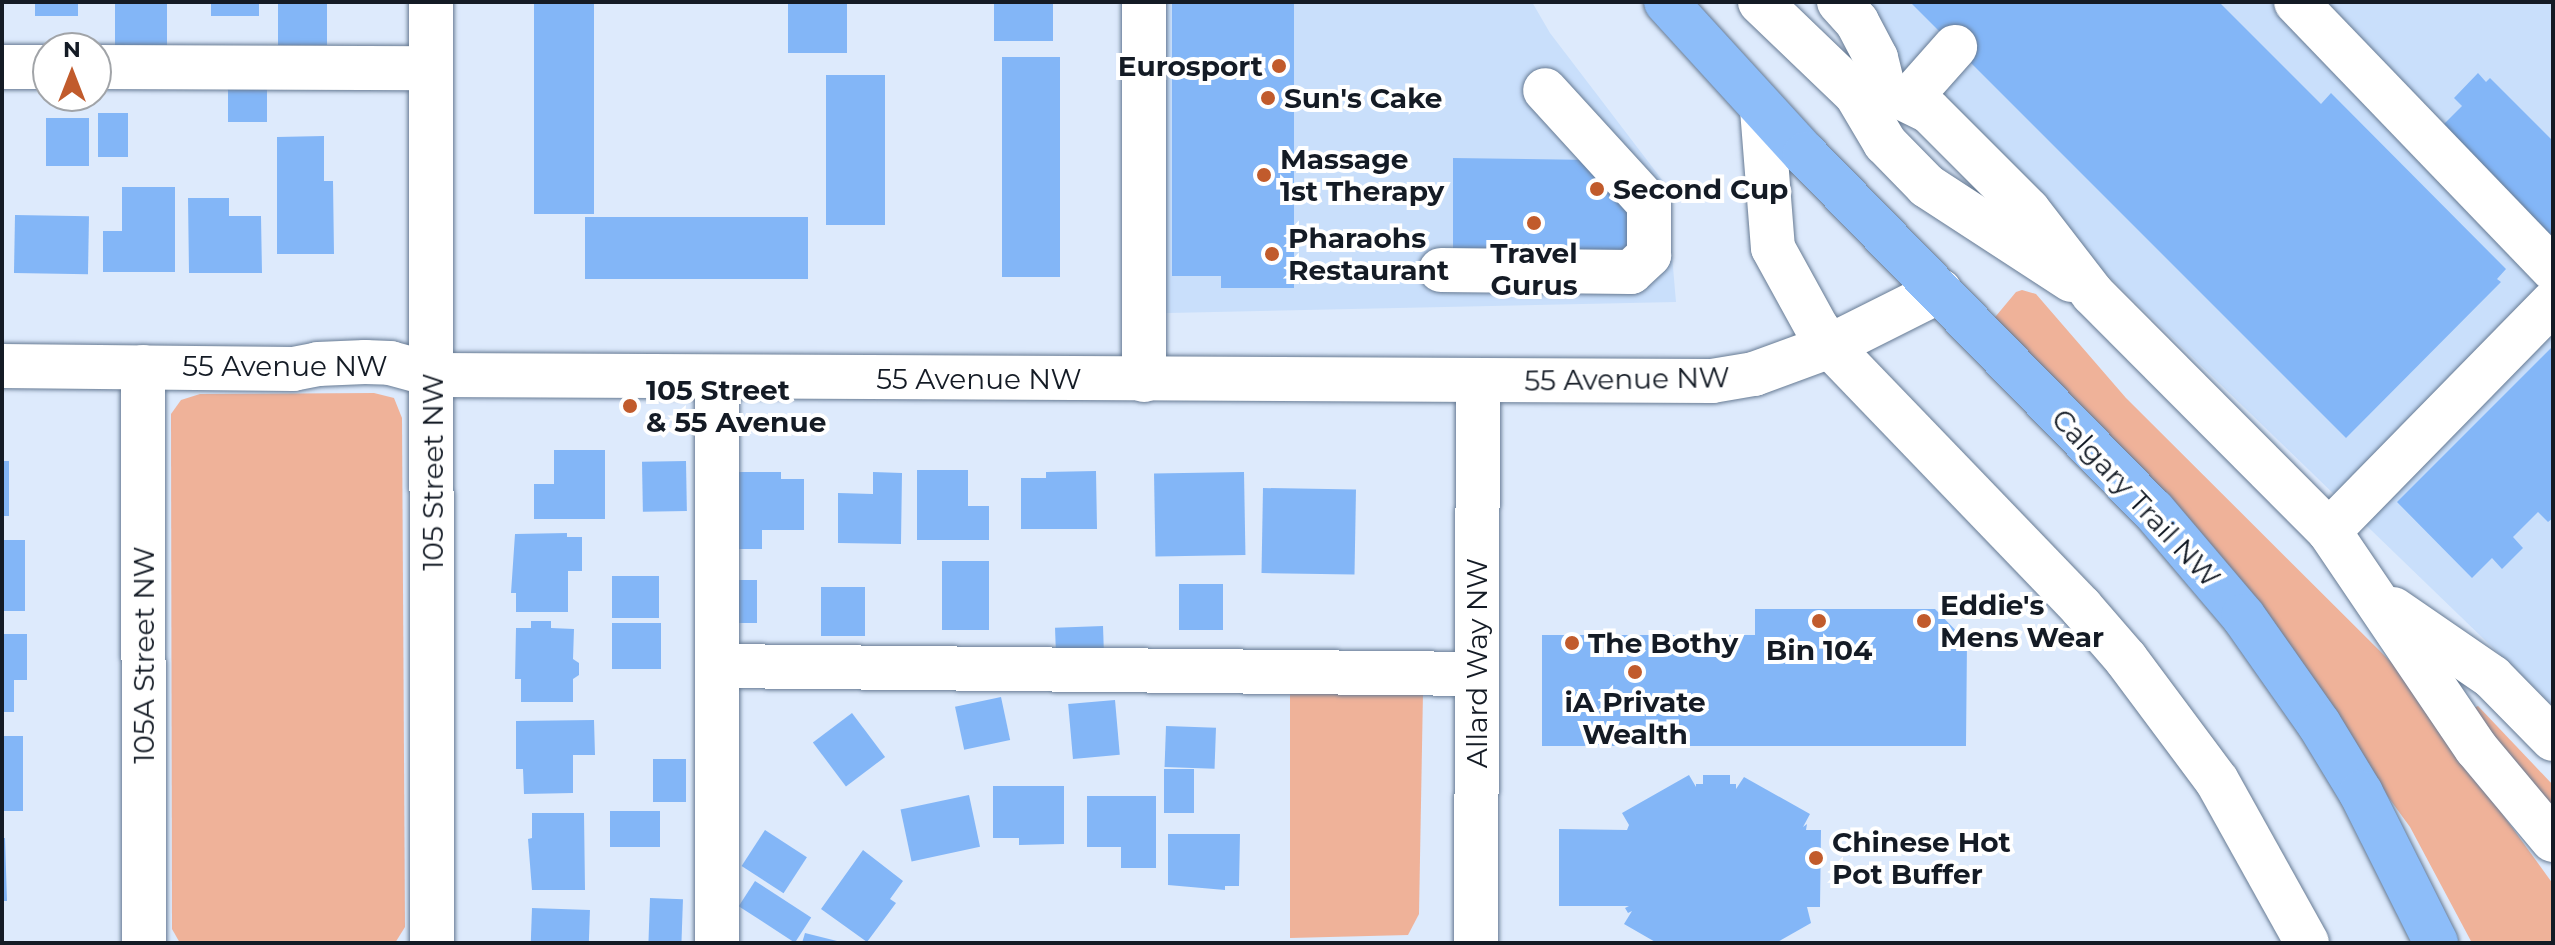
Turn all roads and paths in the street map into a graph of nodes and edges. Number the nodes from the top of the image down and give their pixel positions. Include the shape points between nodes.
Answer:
1 (431, 2) edge
2 (1144, 2) edge
3 (1666, 2) edge
4 (1760, 2) edge
5 (1839, 2) edge
6 (2296, 2) edge
7 (1955, 47) dead end
8 (2, 67) edge
9 (32, 67) edge
10 (112, 67) edge
11 (431, 68) junction
12 (1545, 90) dead end
13 (1883, 96) junction
14 (1762, 109) junction
15 (2553, 269) edge
16 (1441, 270) dead end
17 (1940, 291) junction
18 (2553, 302) edge
19 (1830, 346) junction
20 (2, 366) edge
21 (143, 367) junction
22 (434, 375) junction
23 (717, 377) junction
24 (1144, 380) junction
25 (1478, 382) junction
26 (2329, 531) junction
27 (2375, 596) junction
28 (717, 666) junction
29 (1477, 674) junction
30 (2553, 739) edge
31 (2553, 840) edge
32 (144, 943) edge
33 (432, 943) edge
34 (717, 943) edge
35 (1476, 943) edge
36 (2307, 943) edge
37 (2436, 943) edge

1 - 11 street, 105 Street NW
2 - 24 street
3 - 14 main road, Calgary Trail NW
4 - 13 street
5 - 13 street via 1876,58
6 - 15 street
7 - 13 street
8 - 9 street
10 - 11 street
11 - 22 street, 105 Street NW
12 - 16 street via 1649,204 1649,255 1631,272
13 - 26 street via 1929,111 2028,210 2093,294
14 - 17 main road, Calgary Trail NW
14 - 19 street via 1773,248
17 - 19 street, 55 Avenue NW
17 - 37 main road, Calgary Trail NW via 2153,510 2243,616 2361,793
18 - 26 street
19 - 25 street, 55 Avenue NW via 1734,379
19 - 36 street via 2081,607 2145,683 2217,781
20 - 21 street, 55 Avenue NW
21 - 22 street, 55 Avenue NW via 293,369 390,363
21 - 32 street, 105A Street NW
22 - 23 street, 55 Avenue NW
22 - 33 street, 105 Street NW
23 - 24 street, 55 Avenue NW
23 - 28 street
24 - 25 street, 55 Avenue NW
25 - 29 street, Allard Way NW
26 - 27 street
27 - 30 street via 2492,677
27 - 31 street via 2476,748
28 - 29 street
28 - 34 street
29 - 35 street, Allard Way NW

